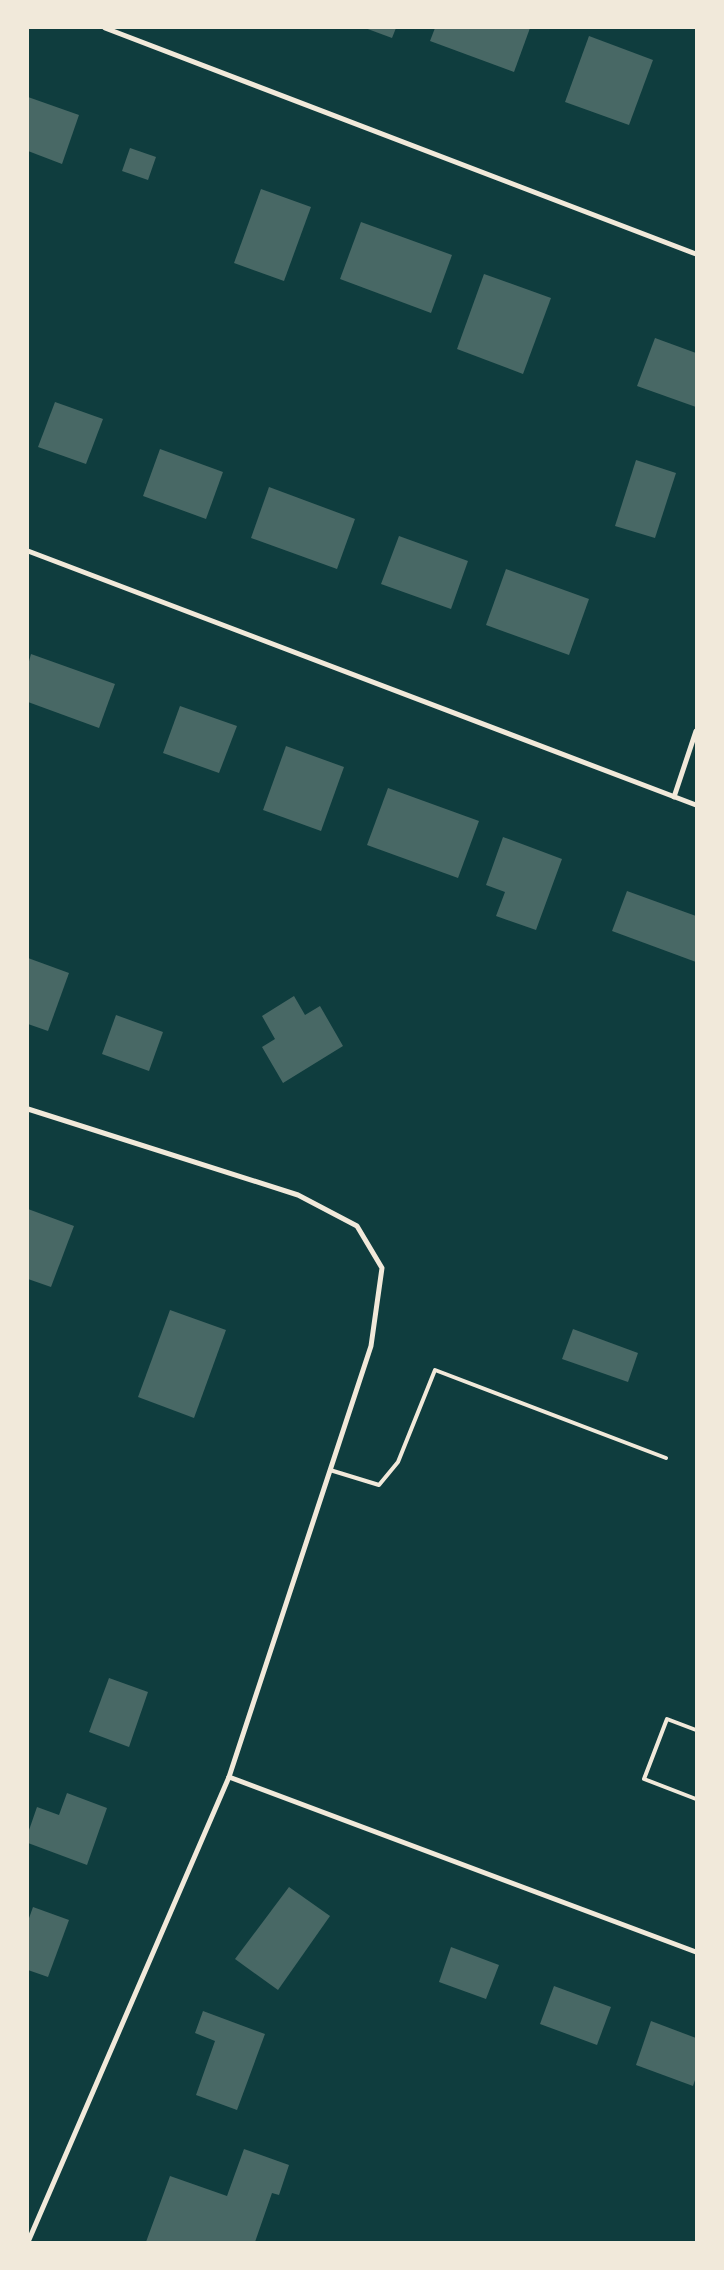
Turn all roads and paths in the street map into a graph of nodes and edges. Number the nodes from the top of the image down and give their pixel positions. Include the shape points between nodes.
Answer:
1 (105, 28) edge
2 (696, 254) edge
3 (28, 551) edge
4 (696, 730) edge
5 (674, 796) junction
6 (696, 805) edge
7 (28, 1109) edge
8 (666, 1458) dead end
9 (330, 1470) junction
10 (696, 1730) edge
11 (229, 1777) junction
12 (696, 1800) edge
13 (696, 1952) edge
14 (28, 2242) edge

1 - 2 street
3 - 5 street
4 - 5 street
5 - 6 street
7 - 9 street via 298,1195 357,1226 382,1268 371,1346
8 - 9 lane via 435,1370 398,1462 379,1485
9 - 11 street
10 - 12 lane via 667,1719 644,1779
11 - 13 street
11 - 14 street

